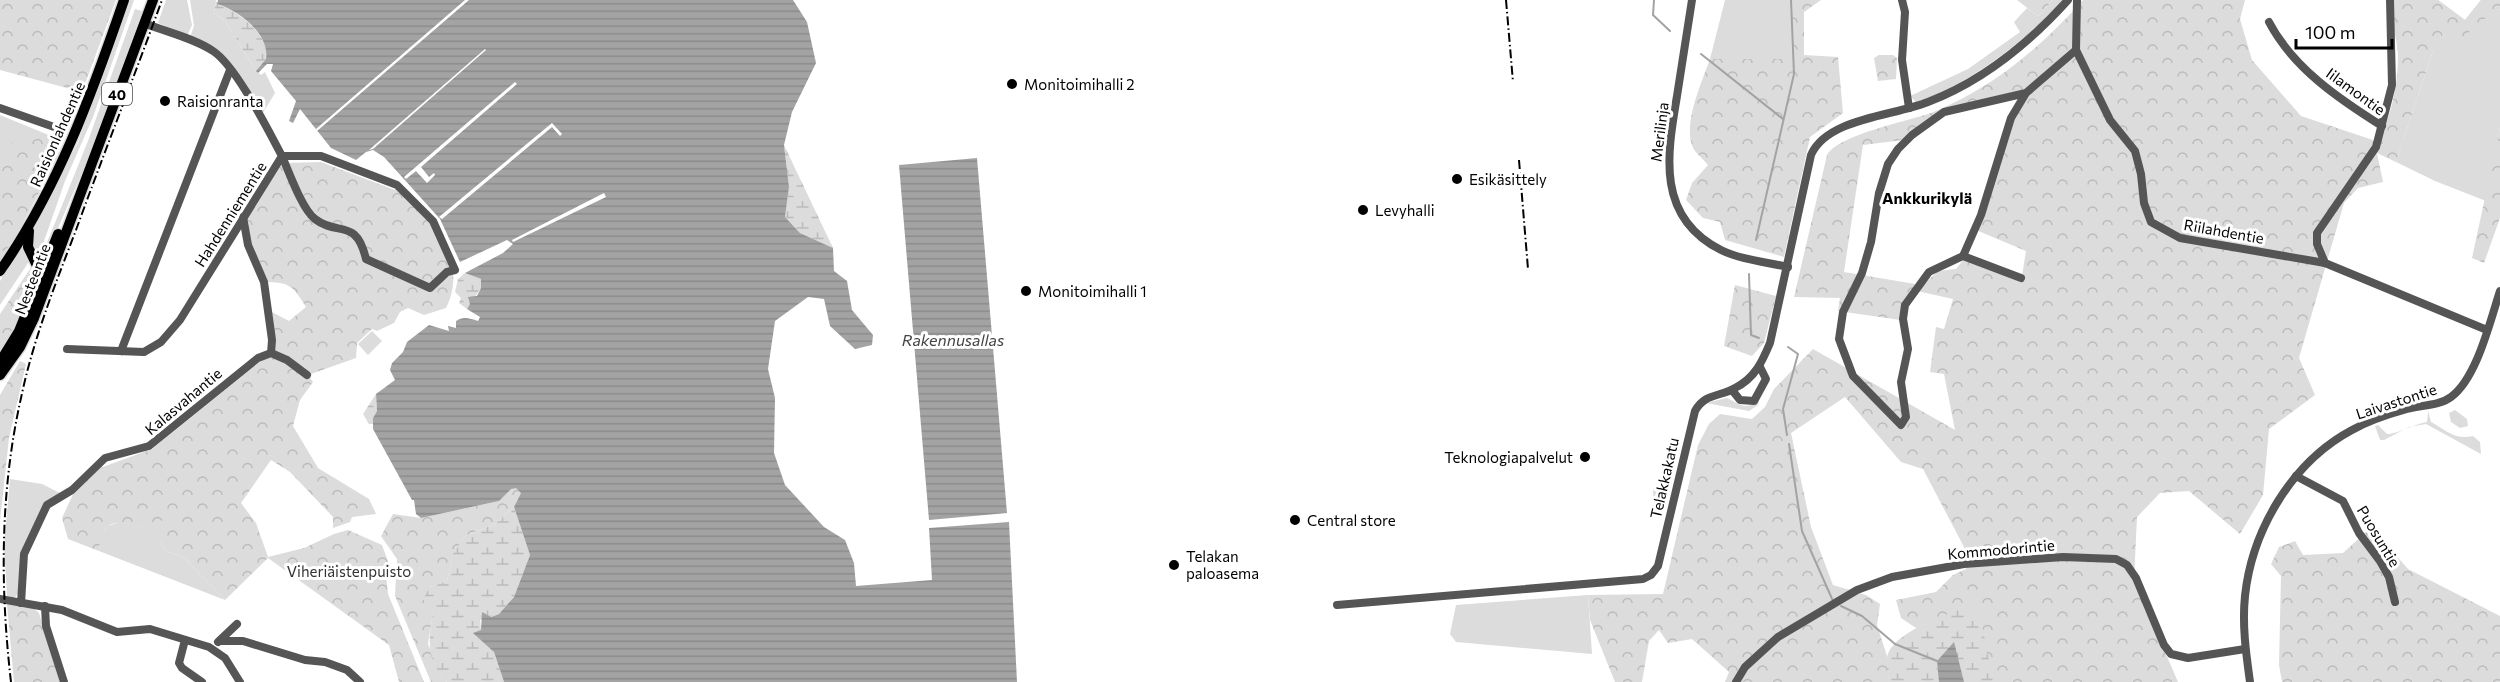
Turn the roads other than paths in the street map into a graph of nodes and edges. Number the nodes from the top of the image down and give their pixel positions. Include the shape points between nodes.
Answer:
1 (124, 0) edge
2 (153, 0) edge
3 (1692, 0) edge
4 (1902, 0) edge
5 (2068, 0) edge
6 (2077, 0) edge
7 (2390, 0) edge
8 (2269, 22) dead end
9 (144, 23) junction
10 (2076, 50) junction
11 (230, 70) junction
12 (2026, 93) junction
13 (0, 108) edge
14 (1909, 108) junction
15 (2382, 126) junction
16 (57, 128) dead end
17 (282, 156) junction
18 (81, 188) junction
19 (243, 217) junction
20 (30, 225) junction
21 (1963, 256) junction
22 (2325, 263) junction
23 (1788, 267) junction
24 (0, 271) edge
25 (41, 275) junction
26 (2021, 278) dead end
27 (46, 286) junction
28 (2500, 291) edge
29 (2487, 330) junction
30 (67, 349) dead end
31 (121, 351) junction
32 (271, 353) junction
33 (0, 362) edge
34 (1760, 368) junction
35 (0, 375) edge
36 (307, 375) dead end
37 (1732, 390) junction
38 (2296, 476) junction
39 (0, 599) edge
40 (2396, 602) dead end
41 (21, 603) junction
42 (1337, 605) dead end
43 (45, 606) junction
44 (237, 624) dead end
45 (185, 640) junction
46 (219, 642) junction
47 (212, 648) junction
48 (2245, 649) junction
49 (64, 682) edge
50 (202, 682) edge
51 (240, 682) edge
52 (360, 682) edge
53 (1736, 682) edge
54 (2250, 682) edge

1 - 20 main road, Raisionlahdentie via 79,126
2 - 9 main road, Nesteentie / 40
3 - 23 street, Merilinja via 1670,142 1668,169 1674,198 1693,229 1719,249
4 - 14 street via 1902,60
5 - 14 street via 2043,28 2008,56 1947,94
6 - 10 street, Riilahdentie
7 - 15 street via 2393,70
8 - 15 street, Iilamontie via 2284,46 2316,79
9 - 11 street, Hahdenniementie via 209,48
9 - 18 main road, Nesteentie / 40
10 - 12 street
10 - 22 street, Riilahdentie via 2110,120 2135,151 2151,222 2180,238
11 - 17 street, Hahdenniementie
11 - 31 street
12 - 21 street via 2011,118 1981,215
12 - 21 street via 1944,112 1903,143 1885,171 1871,242 1862,273 1843,312 1839,339 1853,376 1900,425 1906,417 1901,382 1908,349 1903,325 1905,305 1929,272
13 - 16 street
14 - 23 street via 1840,127 1823,138 1811,155
15 - 22 street via 2376,147 2317,233
17 - 17 street via 321,156 397,186 433,221 455,270 447,272 430,288 366,259 363,246 352,231 315,220
17 - 19 street, Hahdenniementie
18 - 25 main road, Nesteentie / 40
18 - 27 main road, Nesteentie / 40
19 - 31 street, Hahdenniementie via 180,320 161,342 144,352
19 - 32 street via 248,245 264,282
20 - 24 main road, Raisionlahdentie
20 - 25 main road via 28,247
21 - 26 street
22 - 29 street, Riilahdentie
23 - 34 street
25 - 27 main road
25 - 33 main road, Nesteentie / 40 via 19,331
27 - 35 main road, Nesteentie / 40 via 27,335
28 - 29 street
29 - 38 street, Laivastontie via 2466,378 2452,397 2352,429
30 - 31 street, Hahdenniementie
32 - 36 street
32 - 41 street, Kalasvahantie via 226,382 150,446 105,458 72,490 47,505 24,554
34 - 37 street, Telakkakatu
34 - 37 street via 1766,379 1754,401 1740,400
37 - 42 street, Telakkakatu via 1704,398 1695,411 1658,566 1648,577
38 - 40 street, Puosuntie via 2343,501 2389,577
38 - 48 street, Laivastontie via 2268,519 2253,556 2245,596
39 - 41 street
41 - 43 street
43 - 45 street via 117,632 150,628
43 - 49 street via 46,626
44 - 46 street
45 - 47 street
45 - 50 street via 179,663
46 - 47 street
46 - 52 street via 243,641 305,660 325,662 346,670
47 - 51 street via 225,658
48 - 53 street, Kommodorintie via 2188,658 2171,654 2127,565 2102,557 2063,557 1964,564 1874,582 1778,638 1745,667
48 - 54 street, Laivastontie

